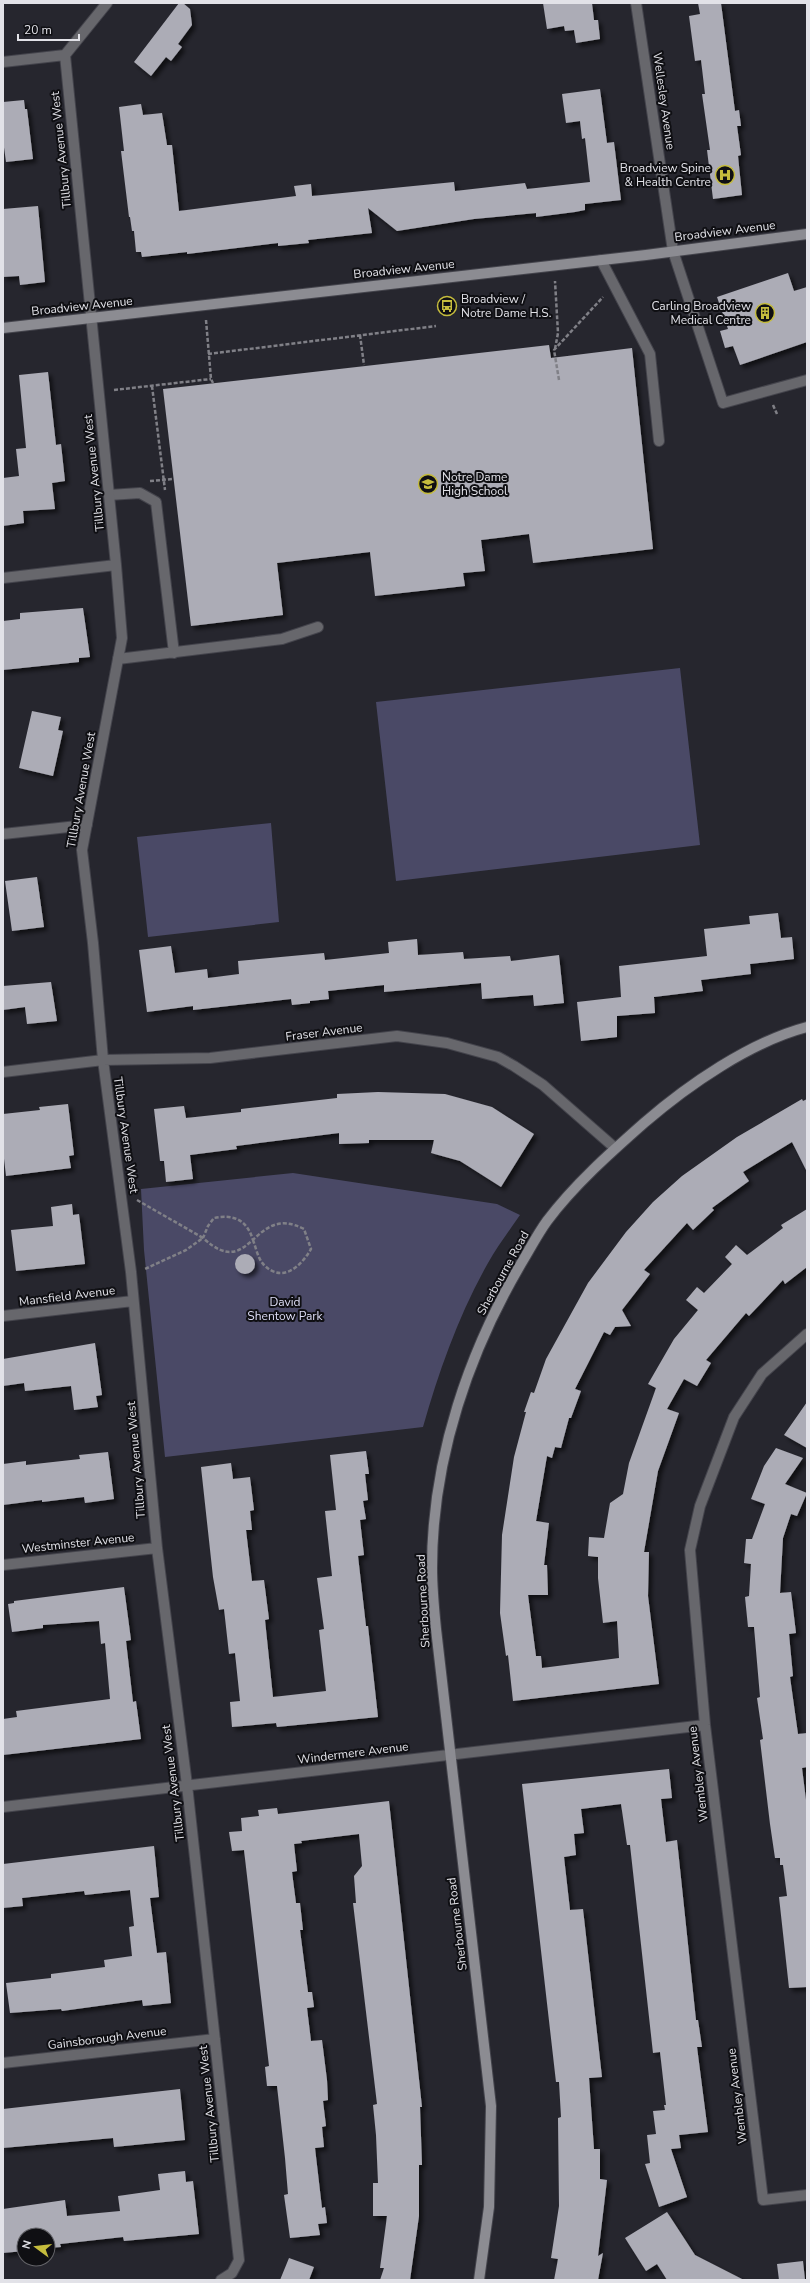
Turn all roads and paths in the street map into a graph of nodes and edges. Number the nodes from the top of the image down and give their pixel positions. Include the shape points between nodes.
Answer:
1 (108, 3) edge
2 (636, 3) edge
3 (65, 55) junction
4 (3, 62) edge
5 (807, 234) edge
6 (673, 251) junction
7 (601, 260) junction
8 (555, 265) junction
9 (614, 286) junction
10 (204, 305) junction
11 (90, 318) junction
12 (436, 326) dead end
13 (3, 328) edge
14 (360, 335) junction
15 (554, 350) junction
16 (208, 354) junction
17 (364, 365) dead end
18 (211, 379) junction
19 (559, 380) dead end
20 (807, 380) edge
21 (213, 383) dead end
22 (152, 386) junction
23 (98, 393) junction
24 (771, 401) dead end
25 (777, 414) dead end
26 (659, 441) dead end
27 (164, 481) dead end
28 (109, 495) junction
29 (116, 565) junction
30 (3, 578) edge
31 (318, 627) dead end
32 (174, 652) junction
33 (118, 659) junction
34 (87, 825) junction
35 (3, 834) edge
36 (807, 1027) edge
37 (103, 1060) junction
38 (3, 1072) edge
39 (615, 1148) junction
40 (121, 1191) junction
41 (203, 1238) junction
42 (253, 1240) junction
43 (130, 1272) junction
44 (133, 1301) junction
45 (3, 1316) edge
46 (807, 1334) edge
47 (157, 1548) junction
48 (3, 1565) edge
49 (705, 1725) junction
50 (450, 1755) junction
51 (187, 1785) junction
52 (3, 1807) edge
53 (215, 2039) junction
54 (3, 2063) edge
55 (807, 2195) edge
56 (221, 2280) edge
57 (479, 2280) edge

1 - 3 street
2 - 6 street, Wellesley Avenue
3 - 4 street
3 - 11 street, Tillbury Avenue West
5 - 6 street, Broadview Avenue
6 - 7 street, Broadview Avenue
6 - 20 street, Wellesley Avenue via 724,403
7 - 8 street, Broadview Avenue
7 - 9 street
8 - 10 street, Broadview Avenue
8 - 15 path via 558,333
9 - 15 path
9 - 26 street via 650,354
10 - 11 street, Broadview Avenue
10 - 16 path
11 - 13 street, Broadview Avenue
11 - 23 street, Tillbury Avenue West
12 - 14 path
14 - 16 path
14 - 17 path
15 - 19 path
16 - 18 path
18 - 21 path
18 - 22 path
22 - 23 path
22 - 27 path
23 - 28 street, Tillbury Avenue West
24 - 25 path
28 - 29 street, Tillbury Avenue West
28 - 32 street via 140,493 156,502
29 - 30 street
29 - 33 street, Tillbury Avenue West via 122,638
31 - 32 street via 282,639
32 - 33 street
33 - 34 street, Tillbury Avenue West
34 - 35 street
34 - 37 street, Tillbury Avenue West via 82,850
36 - 39 street, Sherbourne Road via 787,1032 720,1066 664,1106
37 - 38 street, Fraser Avenue
37 - 39 street, Fraser Avenue via 210,1058 397,1036 446,1043 498,1057 514,1066 543,1085
37 - 40 street, Tillbury Avenue West
39 - 50 street, Sherbourne Road via 547,1221 485,1332 459,1396 435,1512 432,1568
40 - 41 path
40 - 43 street, Tillbury Avenue West
41 - 42 path via 215,1249 226,1253 246,1248
41 - 42 path via 214,1218 228,1215 249,1228
41 - 43 path via 186,1250 151,1267
42 - 42 path via 264,1265 274,1272 290,1272 303,1263 311,1249 304,1229 292,1223 279,1223 269,1227 258,1233
43 - 44 street, Tillbury Avenue West
44 - 45 street, Mansfield Avenue
44 - 47 street, Tillbury Avenue West
46 - 49 street, Wembley Avenue via 762,1374 734,1417 700,1506 690,1550
47 - 48 street, Westminster Avenue
47 - 51 street, Tillbury Avenue West
49 - 50 street, Windermere Avenue
49 - 55 street, Wembley Avenue via 762,2200
50 - 51 street, Windermere Avenue
50 - 57 street, Sherbourne Road via 490,2106 489,2207
51 - 52 street, Windermere Avenue
51 - 53 street, Tillbury Avenue West
53 - 54 street, Gainsborough Avenue
53 - 56 street, Tillbury Avenue West via 239,2260 232,2273

